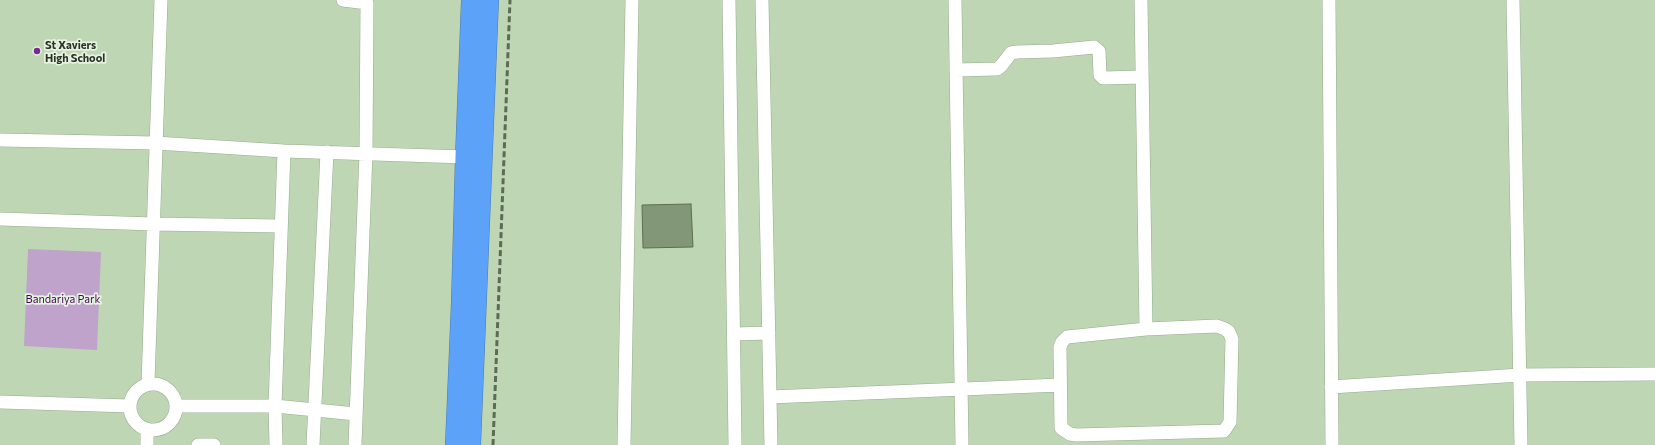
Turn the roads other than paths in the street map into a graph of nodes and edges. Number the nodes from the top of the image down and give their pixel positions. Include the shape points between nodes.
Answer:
1 (162, 0) edge
2 (343, 0) edge
3 (471, 0) edge
4 (489, 0) edge
5 (632, 0) edge
6 (730, 0) edge
7 (762, 0) edge
8 (955, 0) edge
9 (1142, 0) edge
10 (1329, 0) edge
11 (1514, 0) edge
12 (956, 70) junction
13 (1142, 77) junction
14 (0, 140) edge
15 (156, 143) junction
16 (284, 151) junction
17 (327, 152) junction
18 (366, 153) junction
19 (465, 158) junction
20 (0, 219) edge
21 (154, 224) junction
22 (280, 226) junction
23 (1146, 329) junction
24 (769, 332) junction
25 (734, 334) junction
26 (468, 335) junction
27 (1655, 374) edge
28 (1520, 376) junction
29 (148, 383) junction
30 (1060, 385) junction
31 (1331, 387) junction
32 (961, 389) junction
33 (770, 397) junction
34 (0, 402) edge
35 (129, 406) junction
36 (177, 406) junction
37 (275, 406) junction
38 (315, 410) junction
39 (356, 414) junction
40 (148, 429) junction
41 (1145, 439) edge
42 (147, 445) edge
43 (198, 445) edge
44 (214, 445) edge
45 (276, 445) edge
46 (313, 445) edge
47 (355, 445) edge
48 (455, 445) edge
49 (472, 445) edge
50 (624, 445) edge
51 (735, 445) edge
52 (771, 445) edge
53 (962, 445) edge
54 (1332, 445) edge
55 (1521, 445) edge

1 - 15 street
2 - 18 street via 367,3
3 - 19 highway
4 - 26 highway
5 - 50 street
6 - 25 street
7 - 24 street
8 - 12 street
9 - 13 street
10 - 31 street
11 - 28 street
12 - 13 street via 997,68 1011,53 1016,52 1094,47 1099,51 1100,75 1103,78
12 - 32 street
13 - 23 street
14 - 15 street
15 - 16 street
15 - 21 street
16 - 17 street
16 - 22 street
17 - 18 street
17 - 38 street
18 - 19 street
18 - 39 street
19 - 26 highway
20 - 21 street
21 - 22 street
21 - 29 street
22 - 37 street
23 - 30 street via 1067,337 1060,347
23 - 41 street via 1217,326 1229,332 1232,339 1230,422 1227,429 1221,432
24 - 25 street
24 - 33 street
25 - 51 street
26 - 48 highway
26 - 49 highway
27 - 28 street
28 - 31 street
28 - 55 street
29 - 35 street via 135,391
29 - 36 street via 162,384 172,393
30 - 32 street
30 - 41 street via 1060,424 1064,432 1076,436
31 - 54 street
32 - 33 street
32 - 53 street
33 - 52 street
34 - 35 street
35 - 40 street via 138,425
36 - 37 street
36 - 40 street via 175,416 168,425 158,430
37 - 38 street
37 - 45 street
38 - 39 street
38 - 46 street
39 - 47 street
40 - 42 street
43 - 44 street

